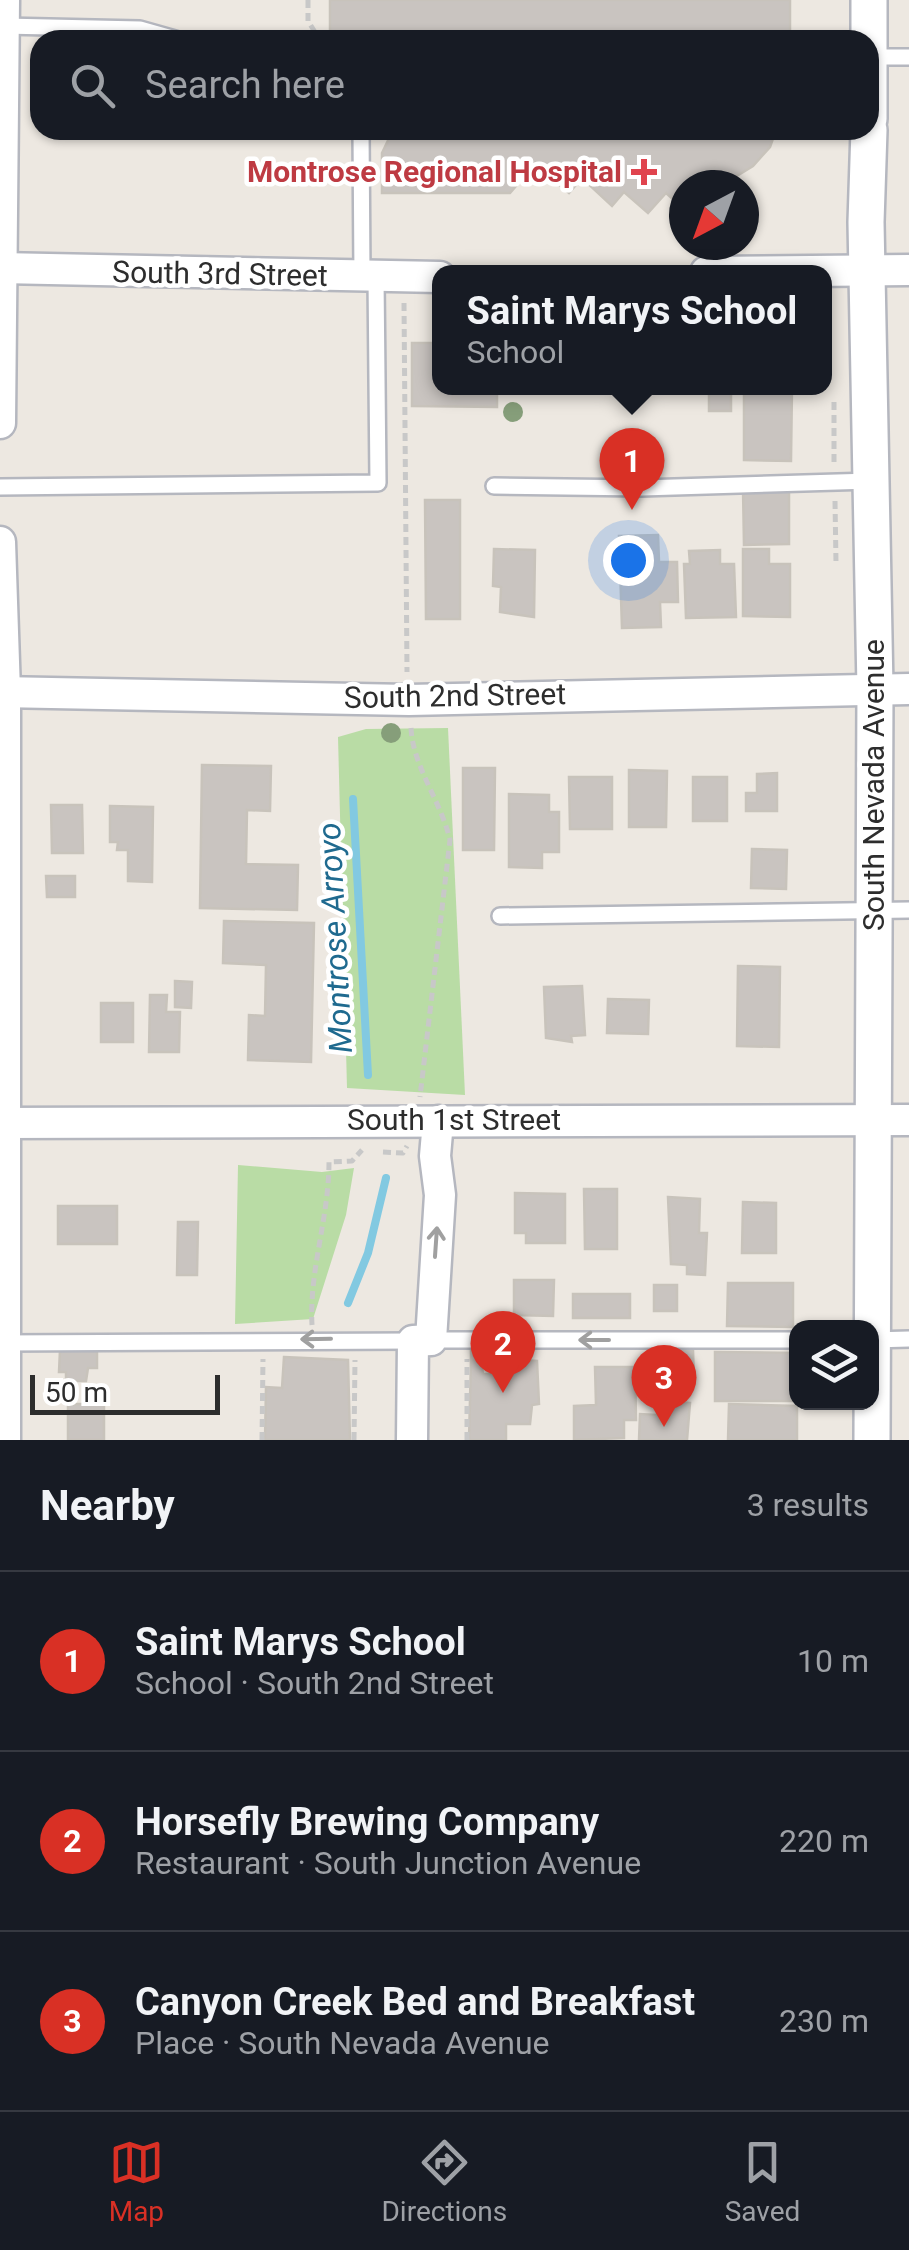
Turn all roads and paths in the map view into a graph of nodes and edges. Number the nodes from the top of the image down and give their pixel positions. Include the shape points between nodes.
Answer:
1 (308, 0) edge
2 (869, 0) edge
3 (4, 13) edge
4 (140, 30) edge
5 (313, 30) edge
6 (870, 30) edge
7 (879, 57) edge
8 (909, 57) edge
9 (2, 58) edge
10 (362, 140) edge
11 (869, 140) edge
12 (2, 268) edge
13 (832, 270) edge
14 (867, 270) junction
15 (909, 270) edge
16 (369, 277) junction
17 (432, 277) edge
18 (404, 298) dead end
19 (834, 400) dead end
20 (0, 423) edge
21 (834, 465) dead end
22 (871, 482) junction
23 (494, 486) dead end
24 (0, 488) edge
25 (835, 495) dead end
26 (0, 542) edge
27 (836, 563) dead end
28 (406, 670) dead end
29 (892, 689) edge
30 (3, 692) edge
31 (412, 730) dead end
32 (874, 910) junction
33 (909, 910) edge
34 (3, 912) edge
35 (500, 916) dead end
36 (429, 1109) junction
37 (873, 1120) junction
38 (909, 1120) edge
39 (3, 1123) edge
40 (407, 1148) dead end
41 (312, 1328) dead end
42 (888, 1339) edge
43 (422, 1340) junction
44 (789, 1340) edge
45 (3, 1343) edge
46 (467, 1351) dead end
47 (275, 1360) dead end
48 (355, 1360) dead end
49 (5, 1440) edge
50 (262, 1440) edge
51 (354, 1440) edge
52 (412, 1440) edge
53 (466, 1440) edge
54 (872, 1440) edge

1 - 5 path
2 - 6 street
3 - 4 lane
3 - 9 street
7 - 8 lane
9 - 12 street
10 - 16 lane
11 - 14 street, South Nevada Avenue
12 - 16 street, South 3rd Street
12 - 20 street
13 - 14 street
14 - 15 street
14 - 22 street, South Nevada Avenue
16 - 17 street, South 3rd Street
16 - 24 lane via 378,483
18 - 28 path
19 - 21 path
22 - 23 lane
22 - 29 street, South Nevada Avenue
25 - 27 path
26 - 30 street
29 - 30 street, South 2nd Street via 409,700
29 - 32 street, South Nevada Avenue
30 - 34 street
31 - 36 path via 412,747 450,840
32 - 33 lane
32 - 35 lane
32 - 37 street, South Nevada Avenue
34 - 39 street
36 - 37 street, South 1st Street
36 - 39 street, South 1st Street
43 -> 36 street via 440,1195
37 - 38 street, South 1st Street
37 - 42 street, South Nevada Avenue
39 - 45 street
40 - 41 path via 403,1154 359,1150 352,1161 330,1162 329,1200 310,1287
42 - 54 street, South Nevada Avenue
44 -> 43 lane
43 -> 45 lane
43 - 52 street
45 - 49 street
46 - 53 path
47 - 50 path via 262,1360
48 - 51 path

